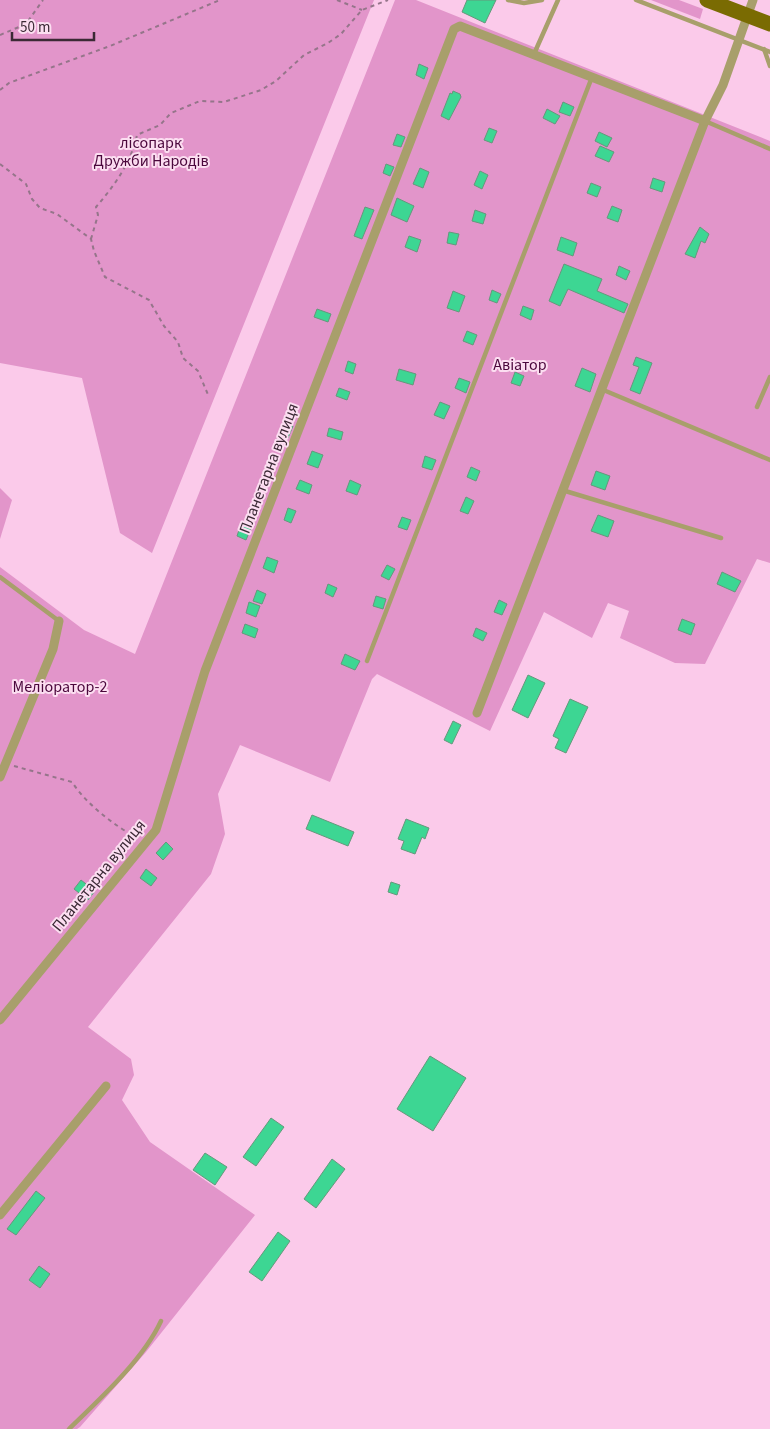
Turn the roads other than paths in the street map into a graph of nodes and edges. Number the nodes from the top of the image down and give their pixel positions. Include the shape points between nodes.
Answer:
1 (508, 0) edge
2 (542, 0) edge
3 (558, 0) edge
4 (636, 0) edge
5 (707, 0) edge
6 (753, 0) edge
7 (747, 15) junction
8 (770, 24) edge
9 (738, 38) junction
10 (764, 49) junction
11 (770, 52) edge
12 (534, 54) junction
13 (770, 66) edge
14 (592, 77) junction
15 (705, 121) junction
16 (770, 149) edge
17 (770, 378) edge
18 (600, 388) junction
19 (757, 407) dead end
20 (770, 460) edge
21 (561, 489) junction
22 (721, 538) dead end
23 (0, 577) edge
24 (59, 621) joint
25 (367, 661) dead end
26 (477, 713) dead end
27 (0, 777) edge
28 (0, 1020) edge
29 (106, 1086) dead end
30 (0, 1215) edge
31 (161, 1321) dead end
32 (68, 1429) edge

1 - 2 lane via 524,3
3 - 12 lane
4 - 9 lane
5 - 7 main road
6 - 7 street
7 - 8 main road
7 - 9 street
9 - 10 lane
9 - 15 street via 723,85
10 - 11 lane
10 - 13 lane
12 - 14 street, Планетарна вулиця
12 - 28 street, Планетарна вулиця via 460,26 454,29 205,671 156,830
14 - 15 street, Планетарна вулиця
14 - 25 lane
15 - 16 lane
15 - 18 street
17 - 19 lane
18 - 20 lane
18 - 21 street
21 - 22 lane
21 - 26 street
23 - 24 lane
24 - 27 street via 53,649
29 - 30 street
31 - 32 lane via 155,1334 108,1391

